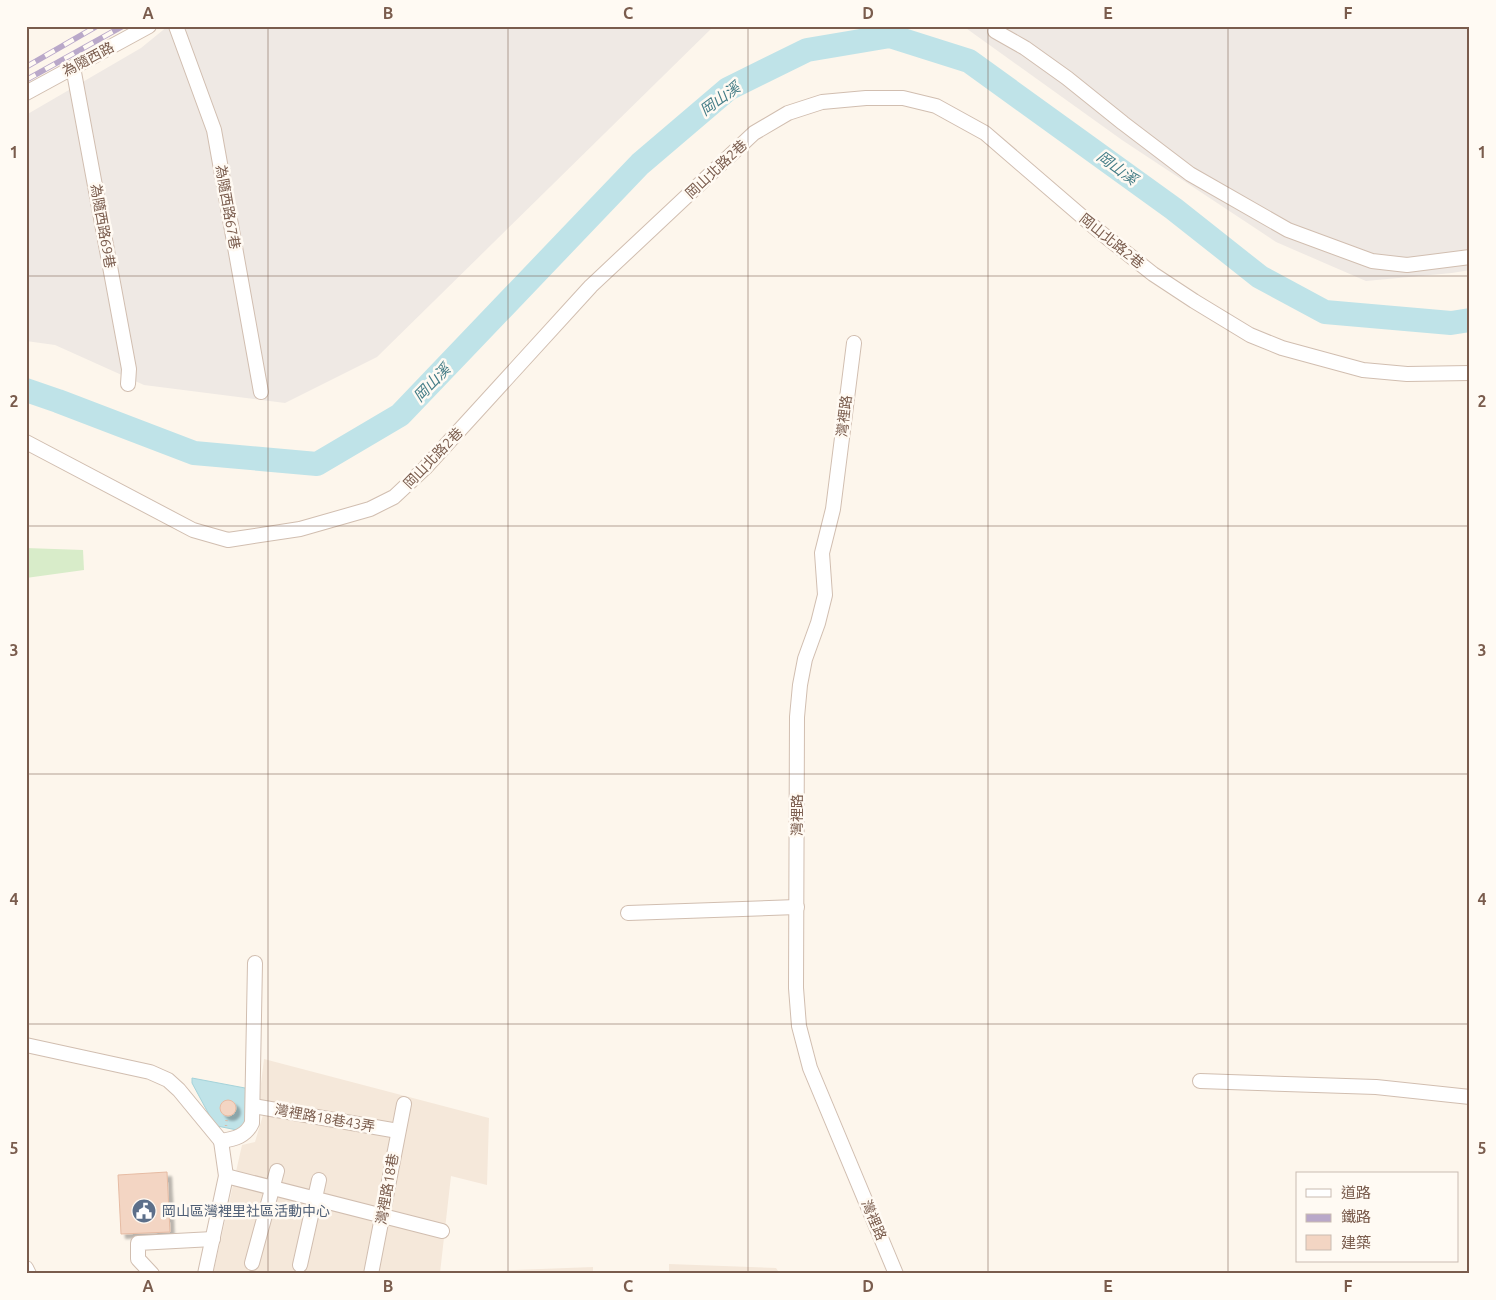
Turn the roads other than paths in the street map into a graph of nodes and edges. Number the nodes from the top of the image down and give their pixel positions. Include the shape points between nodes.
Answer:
1 (149, 26) edge
2 (176, 26) edge
3 (995, 32) dead end
4 (74, 67) junction
5 (26, 93) edge
6 (1470, 257) edge
7 (854, 343) dead end
8 (1470, 373) edge
9 (128, 384) dead end
10 (261, 392) dead end
11 (26, 442) edge
12 (797, 908) junction
13 (628, 913) dead end
14 (255, 963) dead end
15 (26, 1045) edge
16 (1200, 1082) dead end
17 (1470, 1097) edge
18 (404, 1104) dead end
19 (253, 1106) junction
20 (398, 1131) junction
21 (221, 1141) junction
22 (277, 1171) dead end
23 (226, 1176) junction
24 (319, 1180) dead end
25 (271, 1188) junction
26 (315, 1200) junction
27 (383, 1215) junction
28 (442, 1231) dead end
29 (213, 1239) junction
30 (252, 1263) dead end
31 (300, 1265) dead end
32 (26, 1268) edge
33 (29, 1274) edge
34 (152, 1274) edge
35 (205, 1274) edge
36 (371, 1274) edge
37 (896, 1274) edge

1 - 4 street, 為隨西路
2 - 10 street, 為隨西路67巷 via 214,130
3 - 6 street via 1025,48 1067,78 1190,174 1288,230 1372,261 1407,265
4 - 5 street, 為隨西路
4 - 9 street, 為隨西路69巷 via 129,369
7 - 12 street, 灣裡路 via 832,509 822,553 825,595 800,685 797,717
8 - 11 street, 岡山北路2巷 via 1407,374 1363,370 1282,348 1250,334 1153,274 985,133 936,106 903,98 866,98 822,102 788,113 754,133 591,286 425,468 394,497 370,509 300,528 228,540 193,530
12 - 13 street
12 - 37 street, 灣裡路 via 799,1026 810,1068
14 - 19 street
15 - 21 street via 150,1072 168,1080
16 - 17 street via 1376,1087
18 - 20 street, 灣裡路18巷
19 - 20 street, 灣裡路18巷43弄
19 - 21 street via 248,1131
20 - 27 street, 灣裡路18巷
21 - 23 street
22 - 25 street
23 - 25 street
23 - 29 street
24 - 26 street
25 - 26 street
25 - 30 street
26 - 27 street
26 - 31 street
27 - 28 street
27 - 36 street, 灣裡路18巷
29 - 34 street via 138,1243 138,1258
29 - 35 street
32 - 33 street

